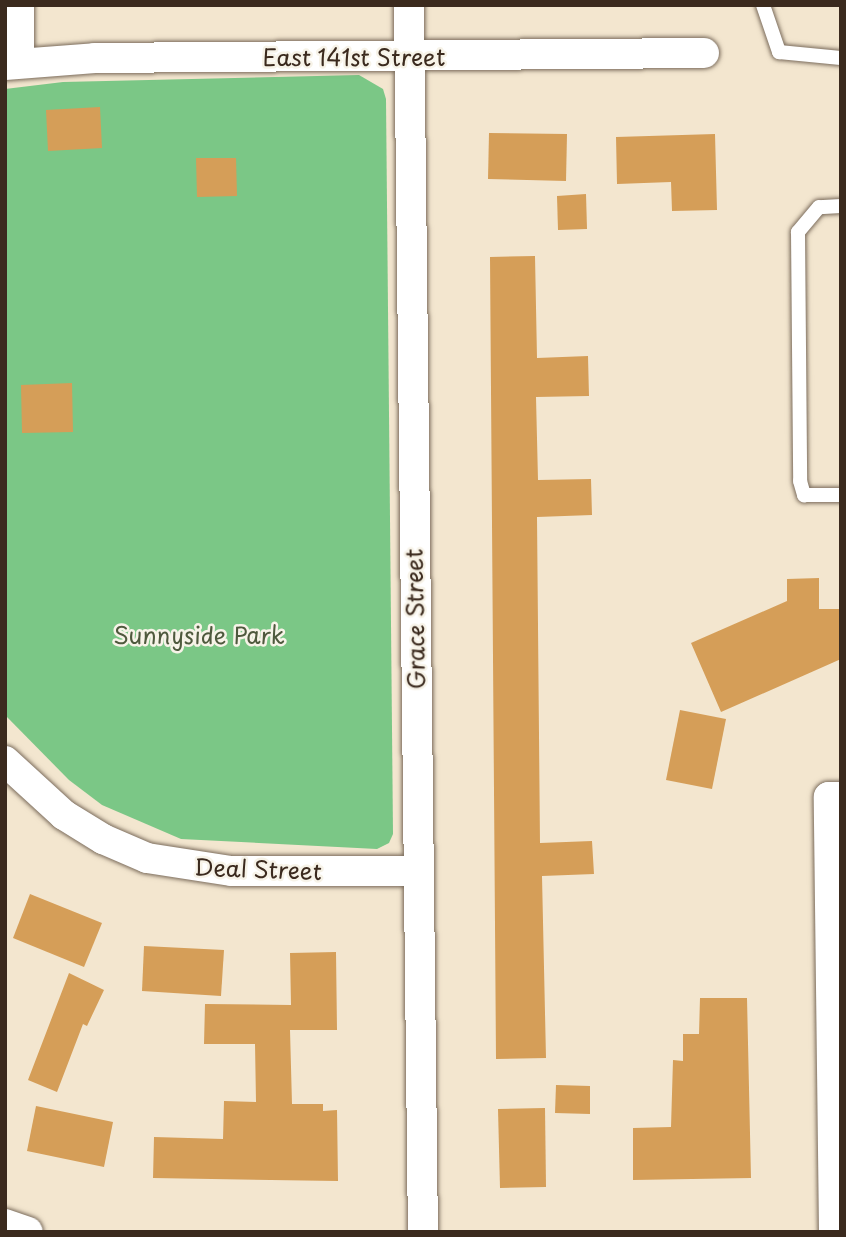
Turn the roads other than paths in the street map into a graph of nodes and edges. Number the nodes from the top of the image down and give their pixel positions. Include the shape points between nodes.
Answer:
1 (19, 5) edge
2 (409, 5) edge
3 (763, 5) edge
4 (704, 54) dead end
5 (410, 57) junction
6 (841, 58) edge
7 (12, 63) edge
8 (841, 206) edge
9 (841, 495) edge
10 (5, 761) edge
11 (835, 797) edge
12 (418, 871) junction
13 (5, 1224) edge
14 (27, 1232) edge
15 (423, 1232) edge
16 (834, 1232) edge

1 - 7 street
2 - 5 street, Grace Street
3 - 6 lane via 779,52
4 - 5 street, East 141st Street
5 - 7 street, East 141st Street
5 - 12 street, Grace Street
8 - 9 lane via 819,207 798,232 800,481 804,495
10 - 12 street, Deal Street via 64,815 147,858 231,871
11 - 16 street
12 - 15 street, Grace Street
13 - 14 street

